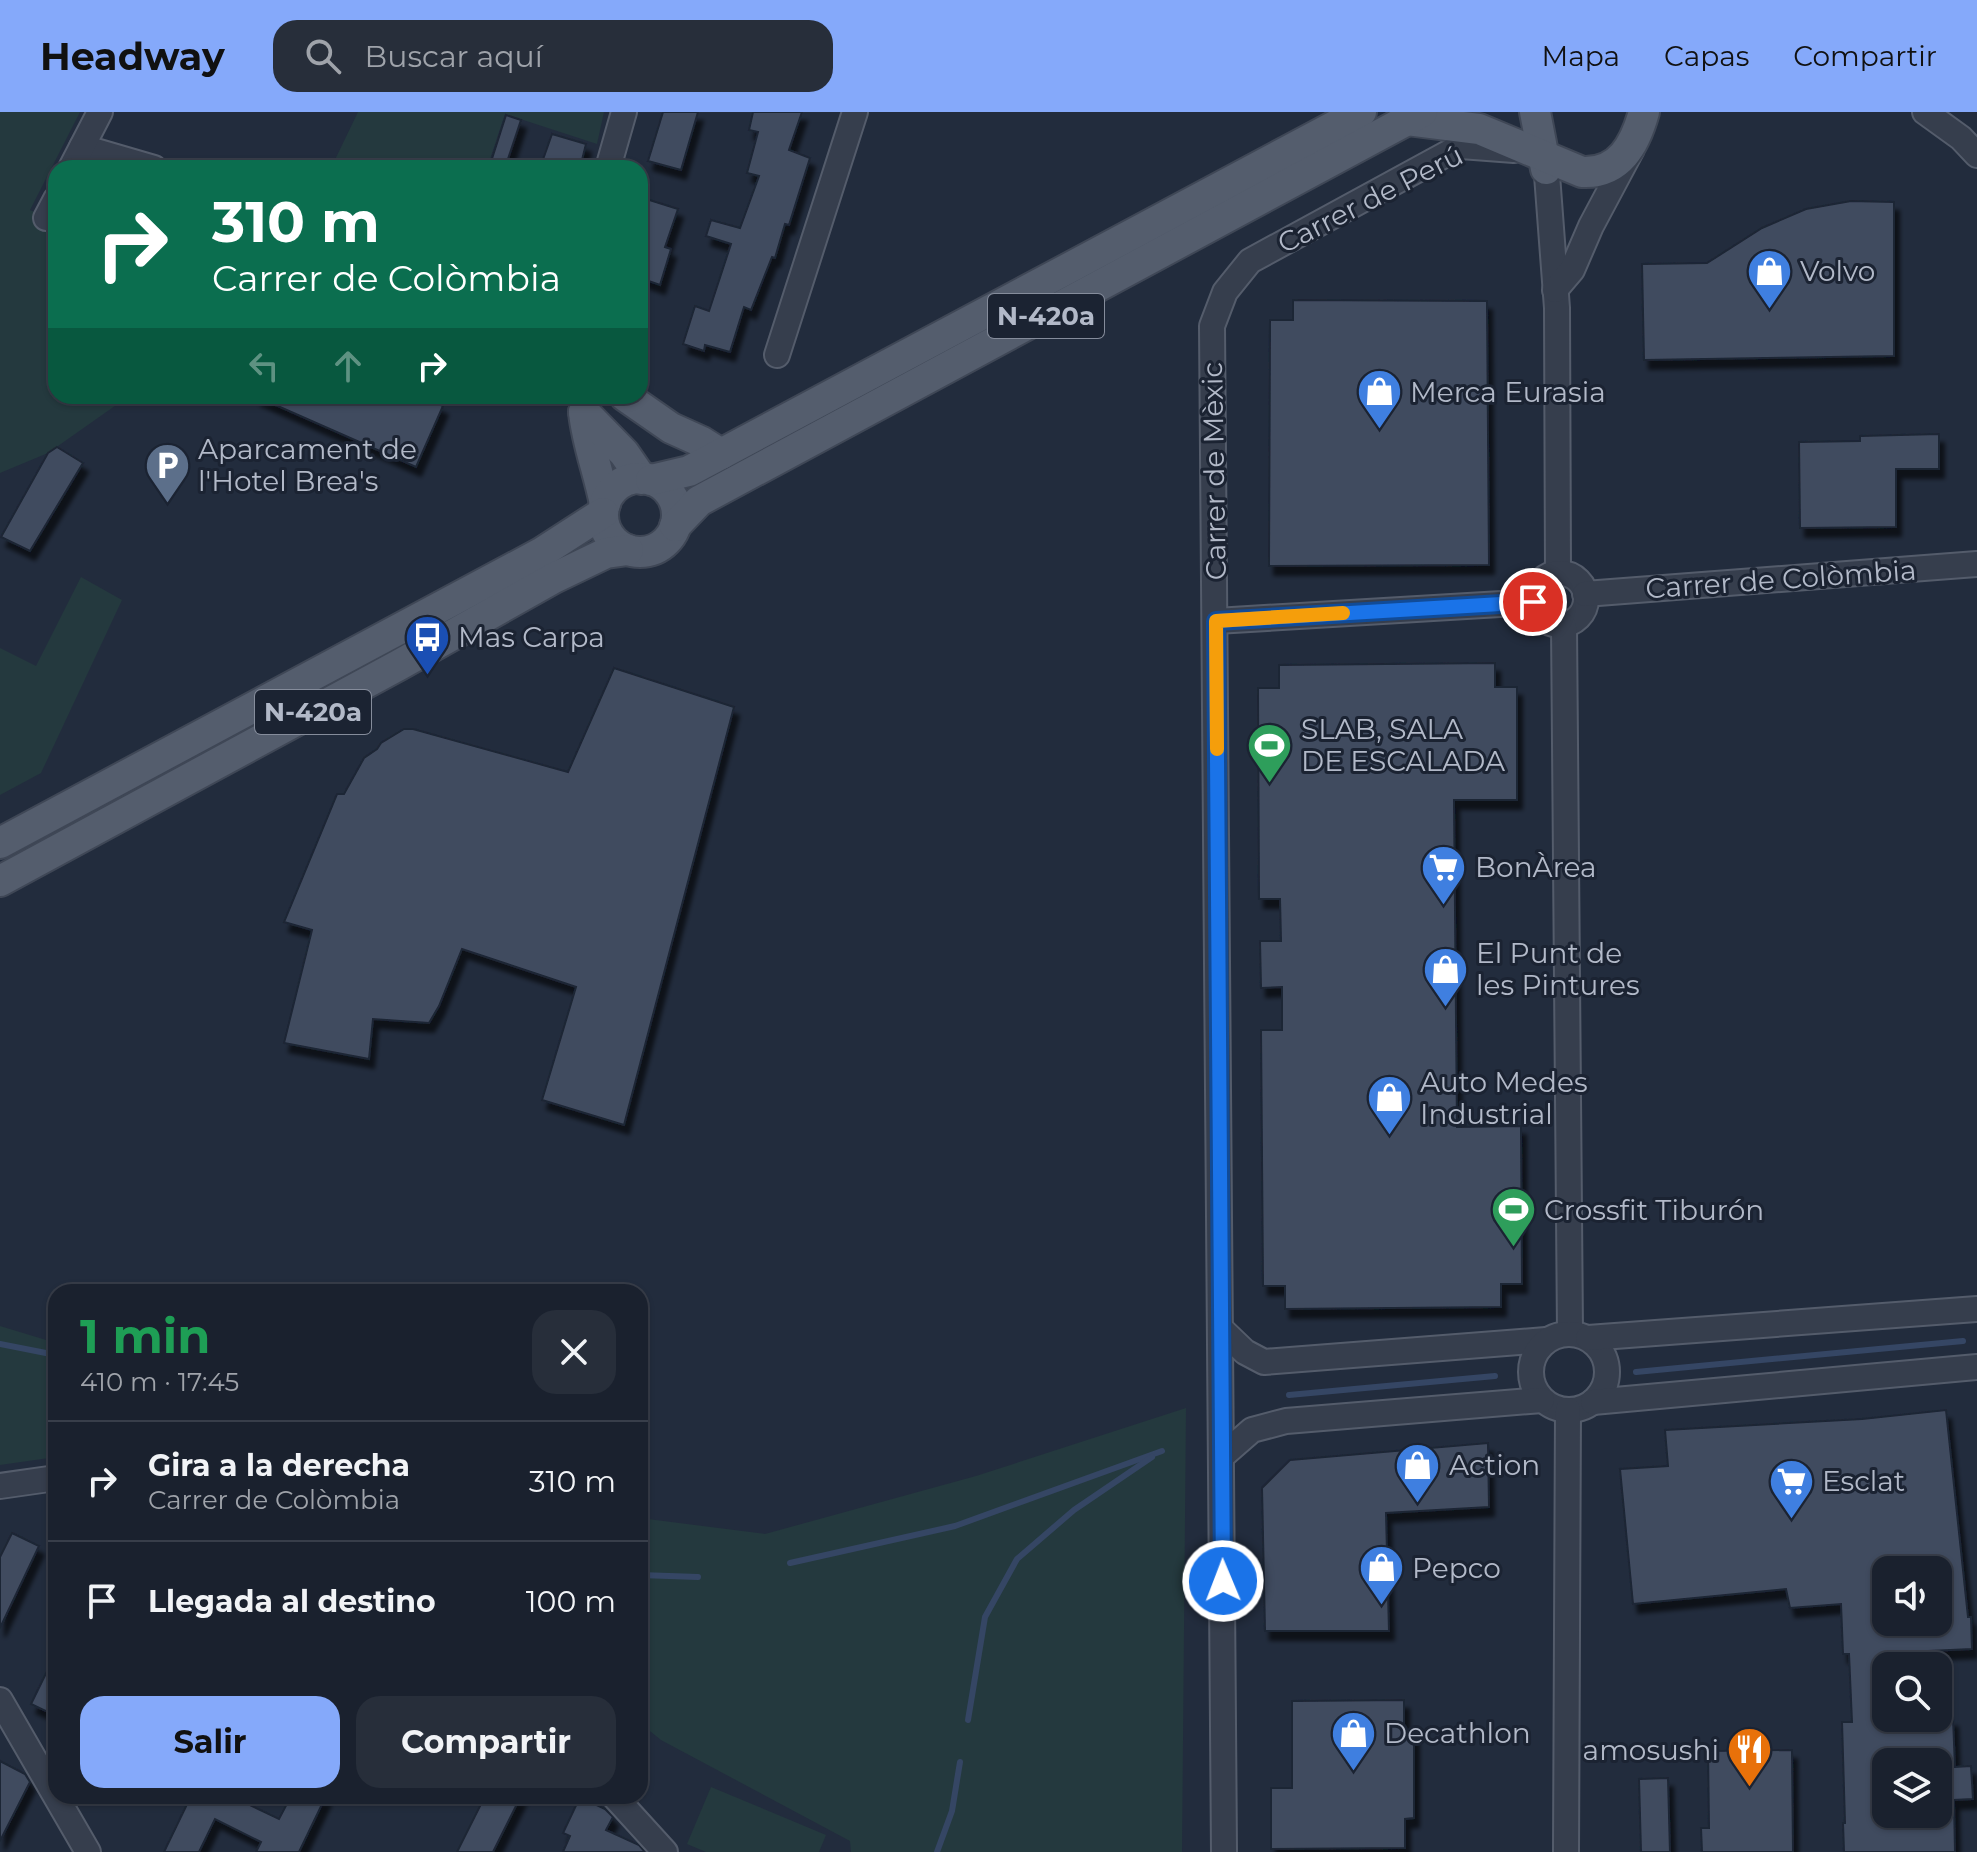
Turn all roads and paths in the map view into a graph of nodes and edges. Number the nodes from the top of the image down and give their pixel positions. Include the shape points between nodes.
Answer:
1 (100, 112) edge
2 (624, 112) edge
3 (855, 112) edge
4 (1361, 112) edge
5 (1535, 112) edge
6 (1644, 112) edge
7 (1925, 112) edge
8 (1414, 116) edge
9 (1636, 141) junction
10 (1977, 155) edge
11 (76, 157) edge
12 (97, 160) edge
13 (610, 160) edge
14 (1541, 161) junction
15 (1555, 290) junction
16 (1225, 292) joint
17 (777, 355) dead end
18 (583, 404) edge
19 (585, 404) edge
20 (636, 404) edge
21 (721, 454) junction
22 (647, 480) junction
23 (604, 509) junction
24 (675, 526) junction
25 (628, 550) junction
26 (1977, 564) edge
27 (1558, 573) junction
28 (1585, 594) junction
29 (1533, 602) junction
30 (1216, 621) junction
31 (1564, 626) junction
32 (0, 843) edge
33 (0, 881) edge
34 (1977, 1309) edge
35 (1221, 1329) junction
36 (1579, 1335) junction
37 (1546, 1340) junction
38 (1977, 1367) edge
39 (1542, 1400) junction
40 (1593, 1402) junction
41 (1568, 1410) junction
42 (1221, 1457) junction
43 (48, 1479) edge
44 (0, 1486) edge
45 (0, 1700) edge
46 (48, 1783) edge
47 (60, 1804) edge
48 (621, 1804) edge
49 (88, 1852) edge
50 (665, 1852) edge
51 (1224, 1852) edge
52 (1566, 1852) edge

1 - 11 street
2 - 13 street
3 - 17 street
4 - 21 main road, N-420a
5 - 14 main road
6 - 9 main road
7 - 10 street
8 - 14 main road, N-420a via 1479,129
8 - 24 main road, N-420a via 699,501
9 - 14 main road, N-420a via 1614,166 1598,173
9 - 15 street via 1572,270
11 - 12 street
14 - 15 street
14 - 16 street, Carrer de Perú via 1461,146 1250,261
15 - 27 street
16 - 30 street, Carrer de Mèxic via 1212,326
18 - 23 main road
19 - 22 main road
20 - 21 main road
21 - 22 main road, N-420a via 689,471
22 - 23 main road, N-420a via 619,485
22 - 24 main road via 670,495
23 - 25 main road via 609,536
23 - 32 main road, N-420a via 541,553
24 - 25 main road, N-420a via 656,548
25 - 33 main road, N-420a via 606,553 554,578
26 - 28 street, Carrer de Colòmbia
27 - 28 street via 1578,580
27 - 29 street via 1544,578
28 - 31 street via 1580,617
29 - 30 street
29 - 31 street via 1543,620
30 - 35 street, Carrer de Mèxic
31 - 36 street
34 - 36 street
35 - 37 street via 1264,1362
35 - 42 street, Carrer de Mèxic
36 - 37 street
36 - 40 street via 1600,1349 1607,1370 1606,1384
37 - 39 street via 1531,1361 1530,1375
38 - 40 street
39 - 41 street
39 - 42 street via 1286,1421 1252,1430
40 - 41 street
41 - 52 street
42 - 51 street, Carrer de Mèxic
43 - 44 street
45 - 46 street
47 - 49 street
48 - 50 street

